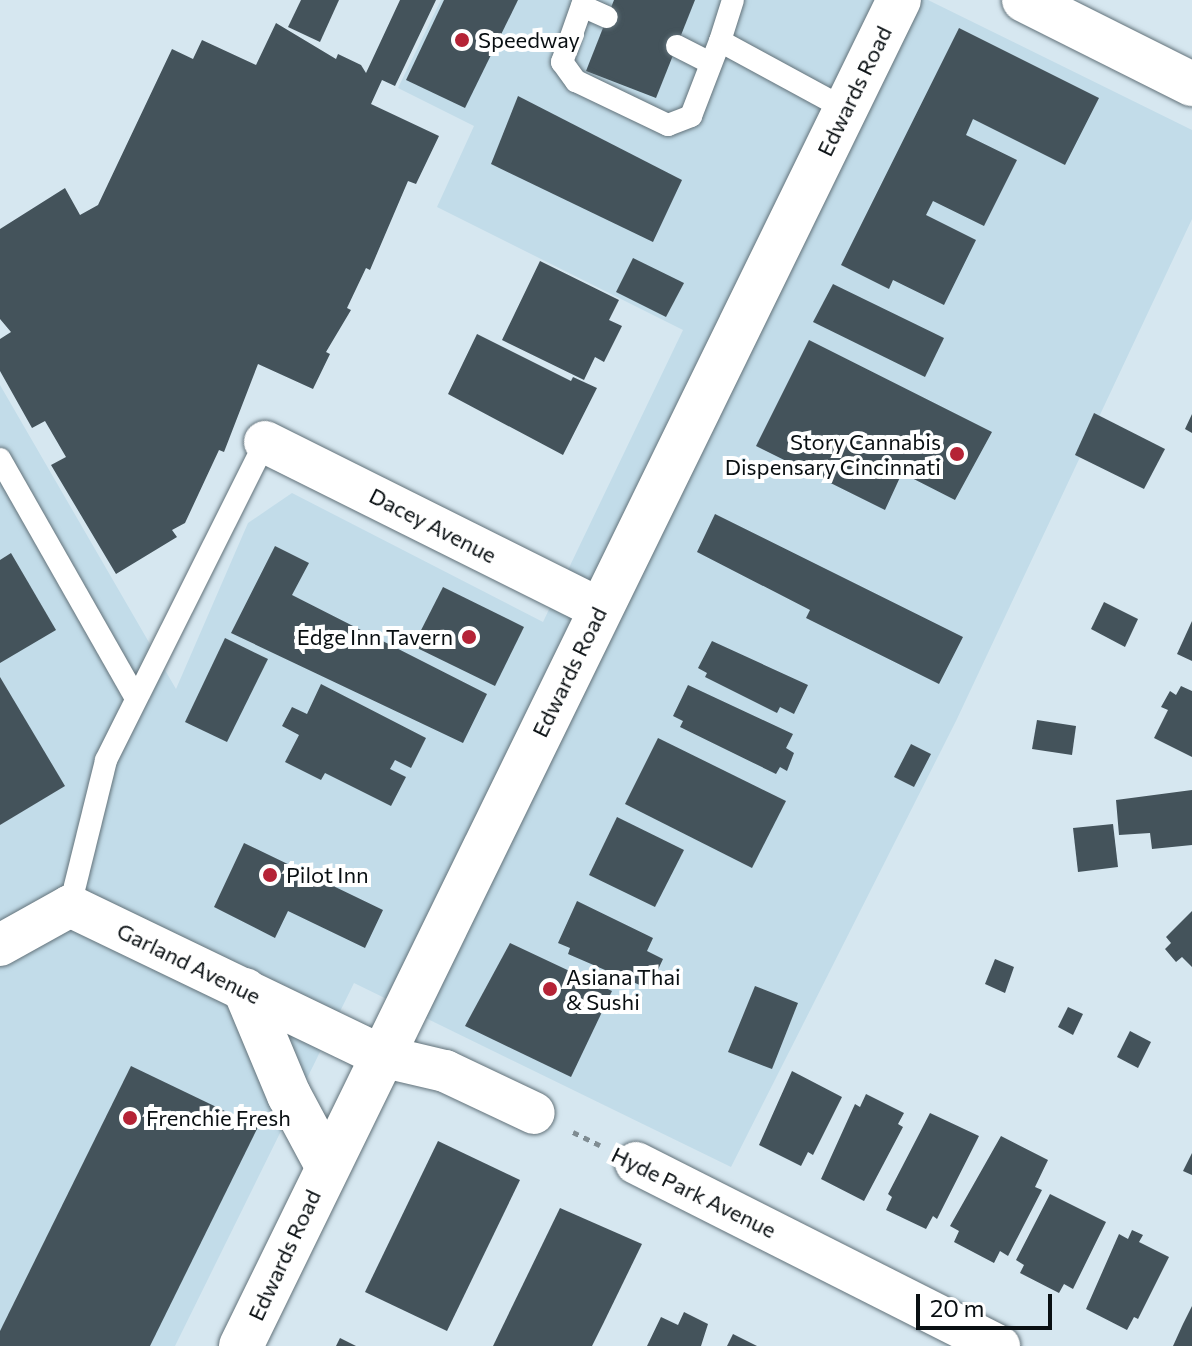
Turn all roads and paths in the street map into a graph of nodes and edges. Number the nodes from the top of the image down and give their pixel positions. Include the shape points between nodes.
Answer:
1 (732, 0) edge
2 (899, 0) edge
3 (1024, 0) edge
4 (583, 3) edge
5 (607, 17) dead end
6 (720, 41) junction
7 (677, 46) dead end
8 (711, 63) junction
9 (1192, 84) edge
10 (845, 109) junction
11 (265, 442) joint
12 (0, 459) edge
13 (600, 609) junction
14 (135, 697) junction
15 (70, 906) junction
16 (0, 945) edge
17 (245, 990) junction
18 (381, 1056) junction
19 (534, 1113) joint
20 (636, 1163) joint
21 (327, 1166) junction
22 (241, 1346) edge
23 (999, 1346) edge

1 - 6 lane
2 - 10 main road, Edwards Road
3 - 9 main road
4 - 5 lane
4 - 8 lane via 562,62 576,81 668,125 691,116
6 - 8 lane
6 - 10 lane
7 - 8 lane
10 - 13 main road, Edwards Road
11 - 13 street, Dacey Avenue
11 - 14 lane
12 - 14 lane
13 - 18 main road, Edwards Road
14 - 15 lane via 106,760
15 - 16 street
15 - 17 street, Garland Avenue
17 - 18 street, Garland Avenue
17 - 21 main road via 289,1095
18 - 19 street via 445,1071
18 - 21 main road, Edwards Road
19 - 20 path, Hyde Park Avenue
20 - 23 street, Hyde Park Avenue
21 - 22 main road, Edwards Road

